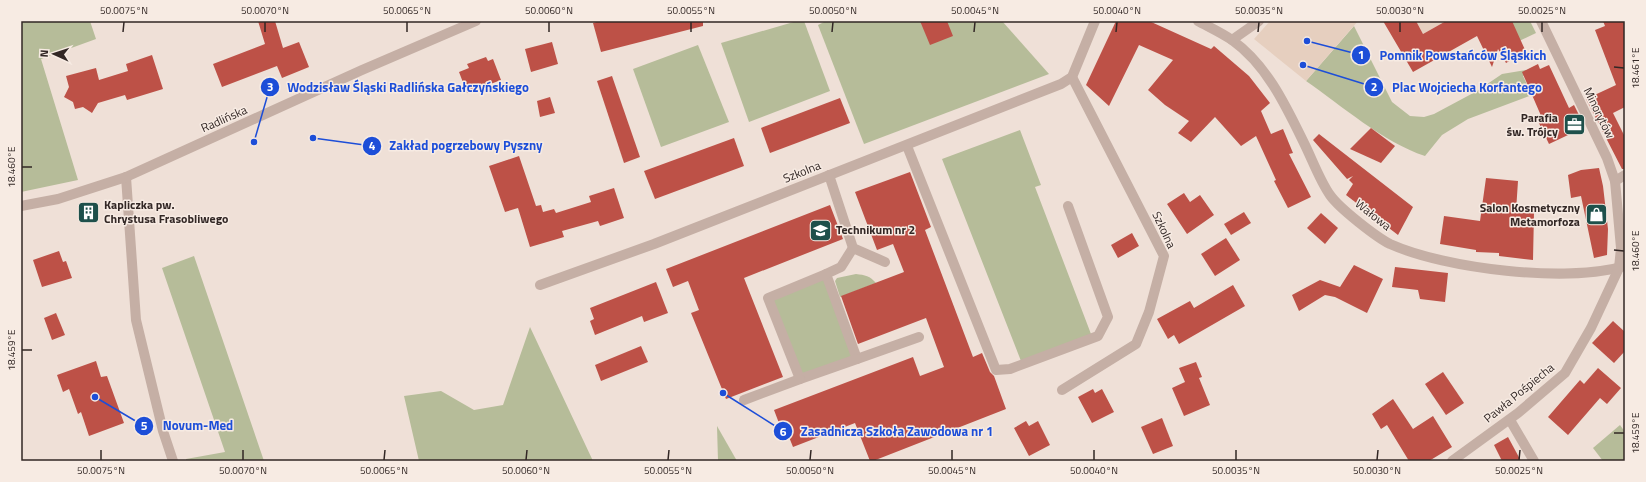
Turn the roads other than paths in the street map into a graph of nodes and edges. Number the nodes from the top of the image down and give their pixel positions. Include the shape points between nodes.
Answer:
1 (476, 21) edge
2 (1095, 21) edge
3 (1198, 21) edge
4 (1259, 21) edge
5 (1541, 21) edge
6 (461, 23) edge
7 (1232, 40) junction
8 (1072, 77) junction
9 (907, 146) junction
10 (829, 175) junction
11 (1625, 175) edge
12 (126, 177) junction
13 (1615, 181) junction
14 (21, 206) edge
15 (1068, 206) dead end
16 (853, 248) junction
17 (885, 262) dead end
18 (1622, 267) edge
19 (826, 274) junction
20 (540, 285) dead end
21 (920, 337) dead end
22 (857, 358) junction
23 (800, 379) junction
24 (1062, 390) dead end
25 (744, 400) dead end
26 (1510, 420) junction
27 (173, 461) edge
28 (1452, 461) edge
29 (1534, 461) edge

1 - 6 street, Radlińska
2 - 8 street
3 - 7 street, Wałowa
4 - 7 street
5 - 13 street, Minorytów via 1607,158
6 - 12 street, Radlińska
7 - 18 street, Wałowa via 1263,69 1288,108 1330,195 1353,217 1388,243 1430,257 1503,270 1563,273
8 - 9 street, Szkolna via 1061,84
8 - 24 street, Szkolna via 1164,256 1149,312 1136,344
9 - 10 street, Szkolna
9 - 15 street via 996,370 1010,370 1098,336 1108,317
10 - 16 street
10 - 20 street, Szkolna via 654,244
11 - 13 street
12 - 14 street, Radlińska via 58,199
12 - 27 street via 136,320 163,431
13 - 18 street, Minorytów
16 - 17 street
16 - 19 street via 841,267
18 - 26 street, Pawła Pośpiecha via 1565,373
19 - 22 street
19 - 23 street via 768,298
21 - 22 street
22 - 23 street
23 - 25 street
26 - 28 street, Pawła Pośpiecha
26 - 29 street

